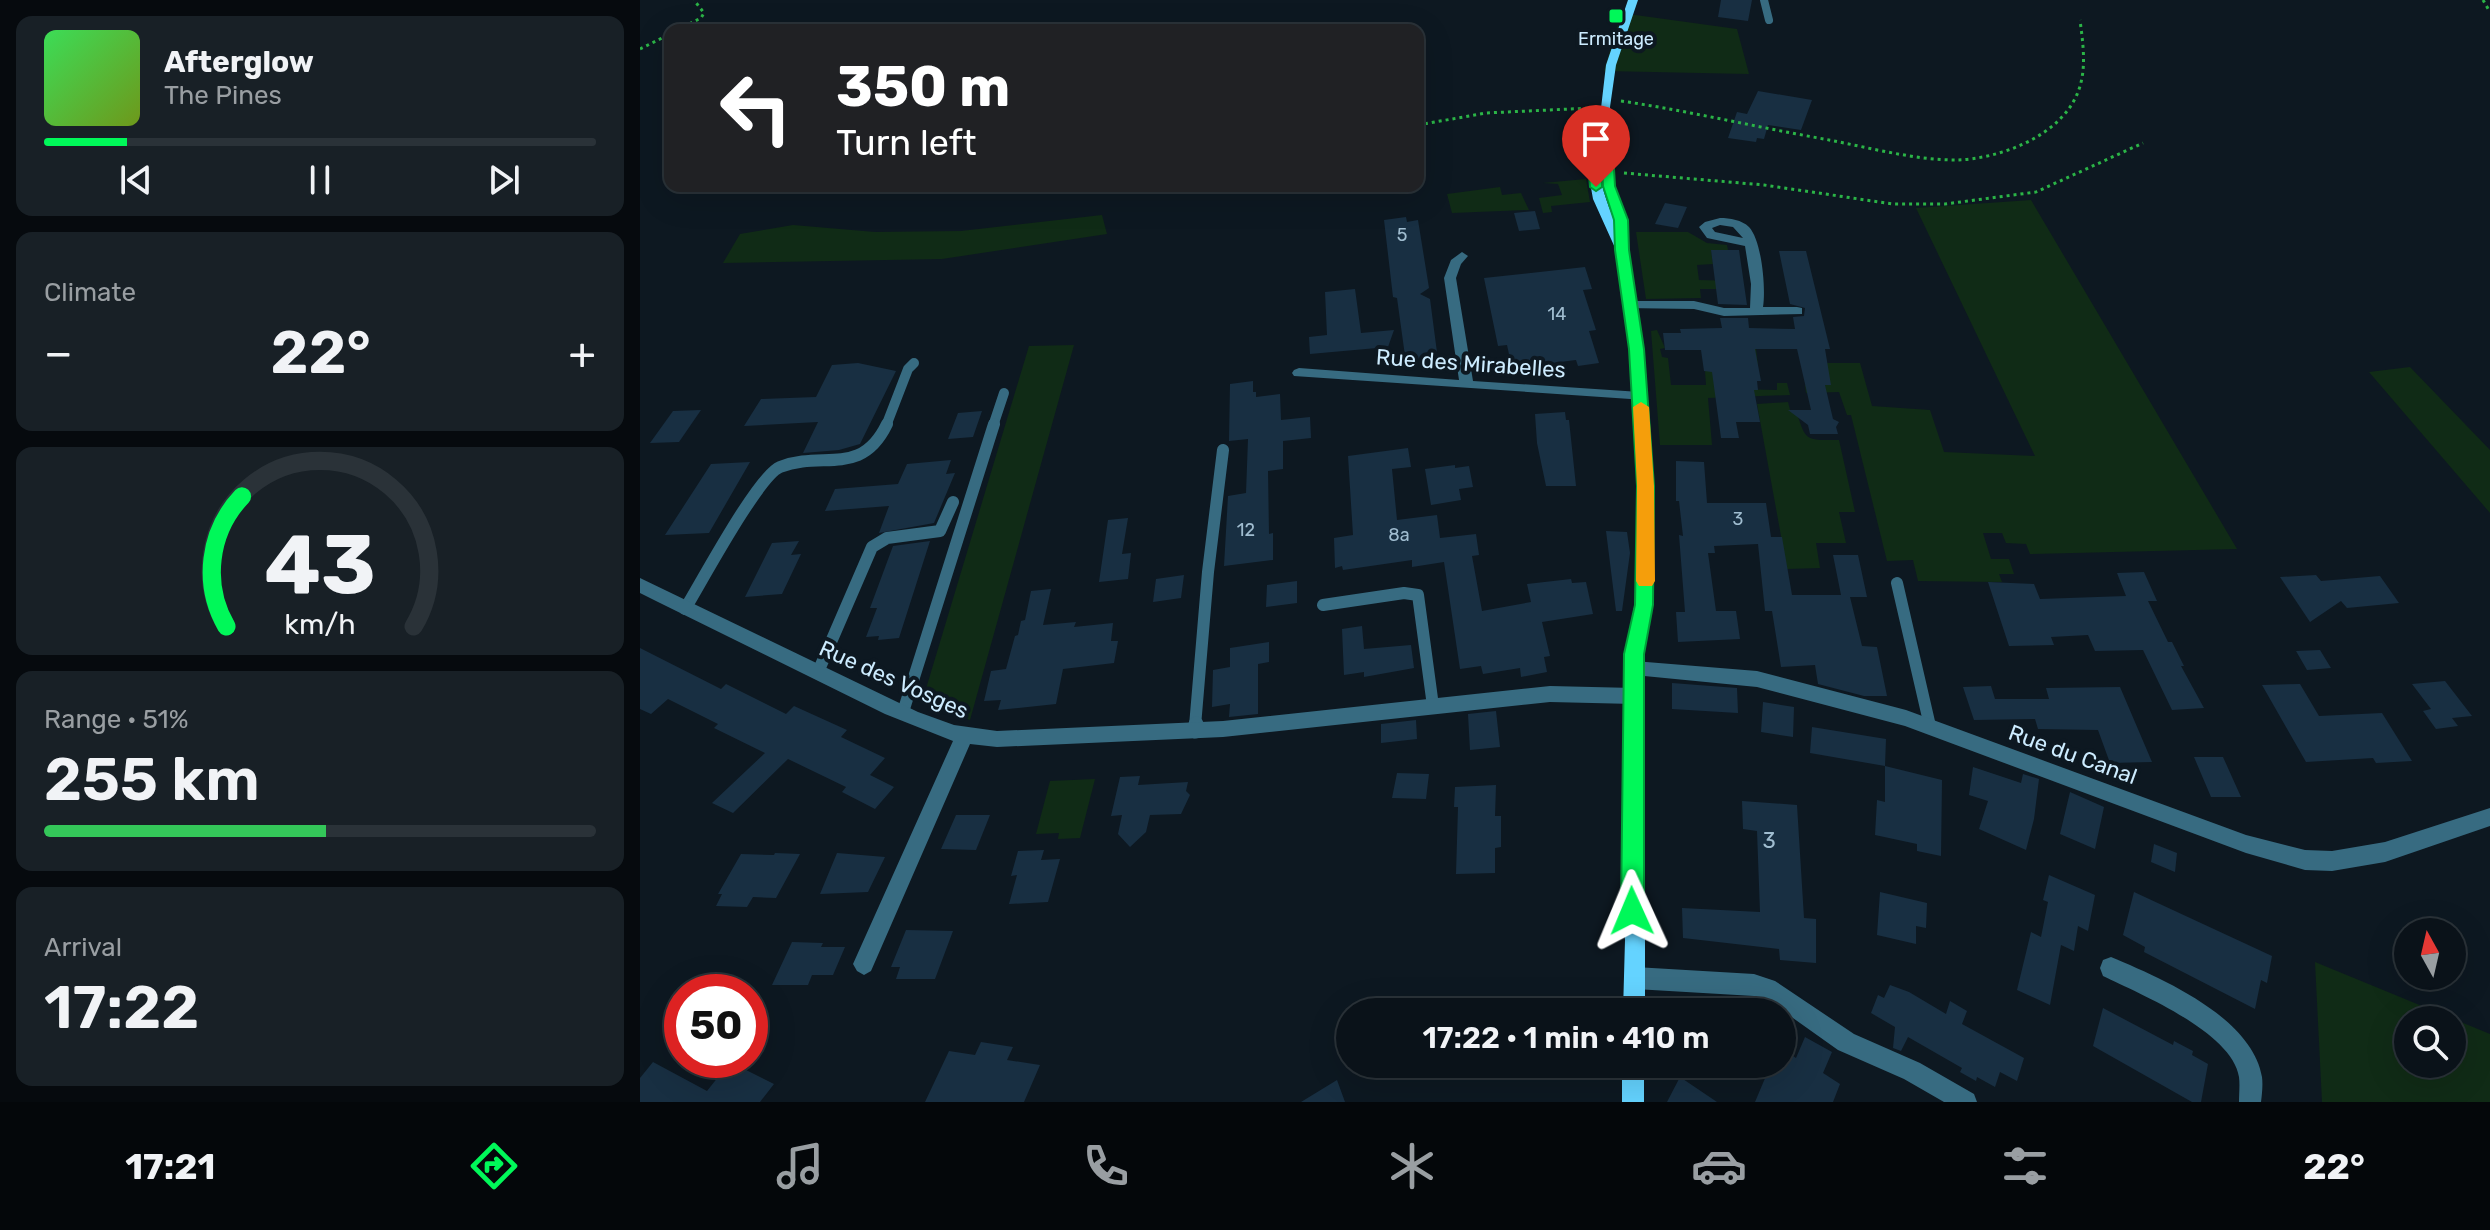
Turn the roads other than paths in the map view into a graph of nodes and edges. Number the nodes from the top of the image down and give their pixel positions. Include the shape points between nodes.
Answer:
1 (1633, 0) edge
2 (1764, 0) edge
3 (1769, 20) dead end
4 (1750, 243) dead end
5 (1462, 256) dead end
6 (1630, 305) junction
7 (1756, 310) junction
8 (1797, 311) dead end
9 (914, 363) dead end
10 (1299, 373) dead end
11 (1467, 384) junction
12 (1004, 393) dead end
13 (1640, 397) junction
14 (1223, 450) dead end
15 (953, 502) dead end
16 (1897, 583) dead end
17 (640, 585) edge
18 (1323, 605) dead end
19 (685, 609) junction
20 (1634, 668) junction
21 (818, 672) junction
22 (1634, 696) junction
23 (1433, 706) junction
24 (903, 712) junction
25 (1930, 726) junction
26 (1195, 731) junction
27 (964, 737) junction
28 (2490, 817) edge
29 (864, 964) dead end
30 (2111, 968) dead end
31 (1635, 978) junction
32 (1634, 998) edge
33 (1633, 1078) edge
34 (1633, 1102) edge
35 (1966, 1102) edge
36 (2250, 1102) edge

1 - 6 main road via 1611,65 1594,149 1599,199 1622,250
2 - 3 lane
4 - 7 street via 1760,300
5 - 11 street via 1450,278
6 - 7 street
6 - 13 main road
7 - 8 street
9 - 19 lane via 870,450 790,463 768,474
10 - 11 street, Rue des Mirabelles
11 - 13 street, Rue des Mirabelles
12 - 24 lane
13 - 20 main road via 1646,570
14 - 26 lane
15 - 21 lane via 940,531 887,538 872,547
16 - 25 lane
17 - 19 street, Rue des Vosges
18 - 23 lane via 1418,595
19 - 21 street, Rue des Vosges
20 - 22 main road
20 - 25 street, Rue du Canal via 1757,679
21 - 24 street, Rue des Vosges
22 - 23 street, Rue des Vosges via 1550,694
22 - 31 main road
23 - 26 street, Rue des Vosges
24 - 27 street, Rue des Vosges
25 - 28 street, Rue du Canal via 2246,844 2305,860 2385,852
26 - 27 street, Rue des Vosges
27 - 29 street
30 - 36 street via 2227,1033 2248,1066
31 - 32 main road
31 - 35 street via 1769,989 1846,1042 1905,1067
33 - 34 main road

